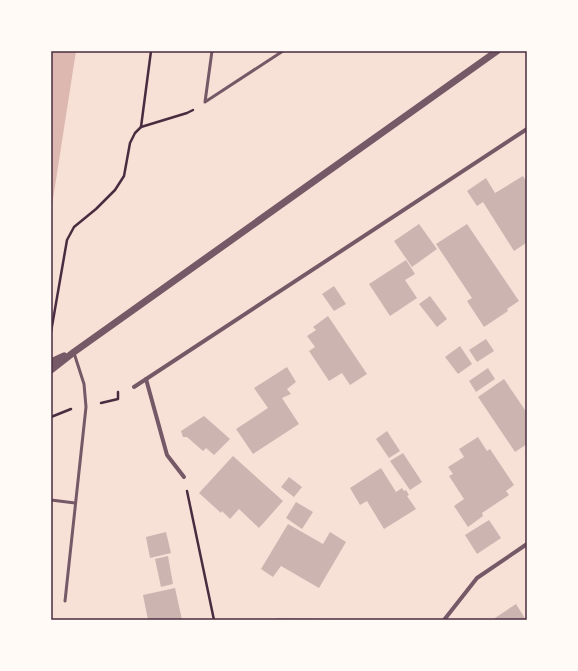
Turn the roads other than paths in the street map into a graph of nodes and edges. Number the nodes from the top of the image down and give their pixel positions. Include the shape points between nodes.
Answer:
1 (212, 51) edge
2 (283, 51) edge
3 (497, 51) edge
4 (527, 129) edge
5 (74, 352) junction
6 (51, 362) edge
7 (51, 370) edge
8 (146, 379) junction
9 (134, 387) road end
10 (184, 477) road end
11 (51, 500) edge
12 (75, 503) junction
13 (527, 544) edge
14 (65, 601) dead end
15 (444, 620) edge

1 - 2 lane via 205,102
3 - 5 street
4 - 8 street
5 - 6 street
5 - 7 street
5 - 12 lane via 84,384 86,407
8 - 9 street
8 - 10 street via 166,455
11 - 12 lane
12 - 14 lane
13 - 15 street via 477,578

